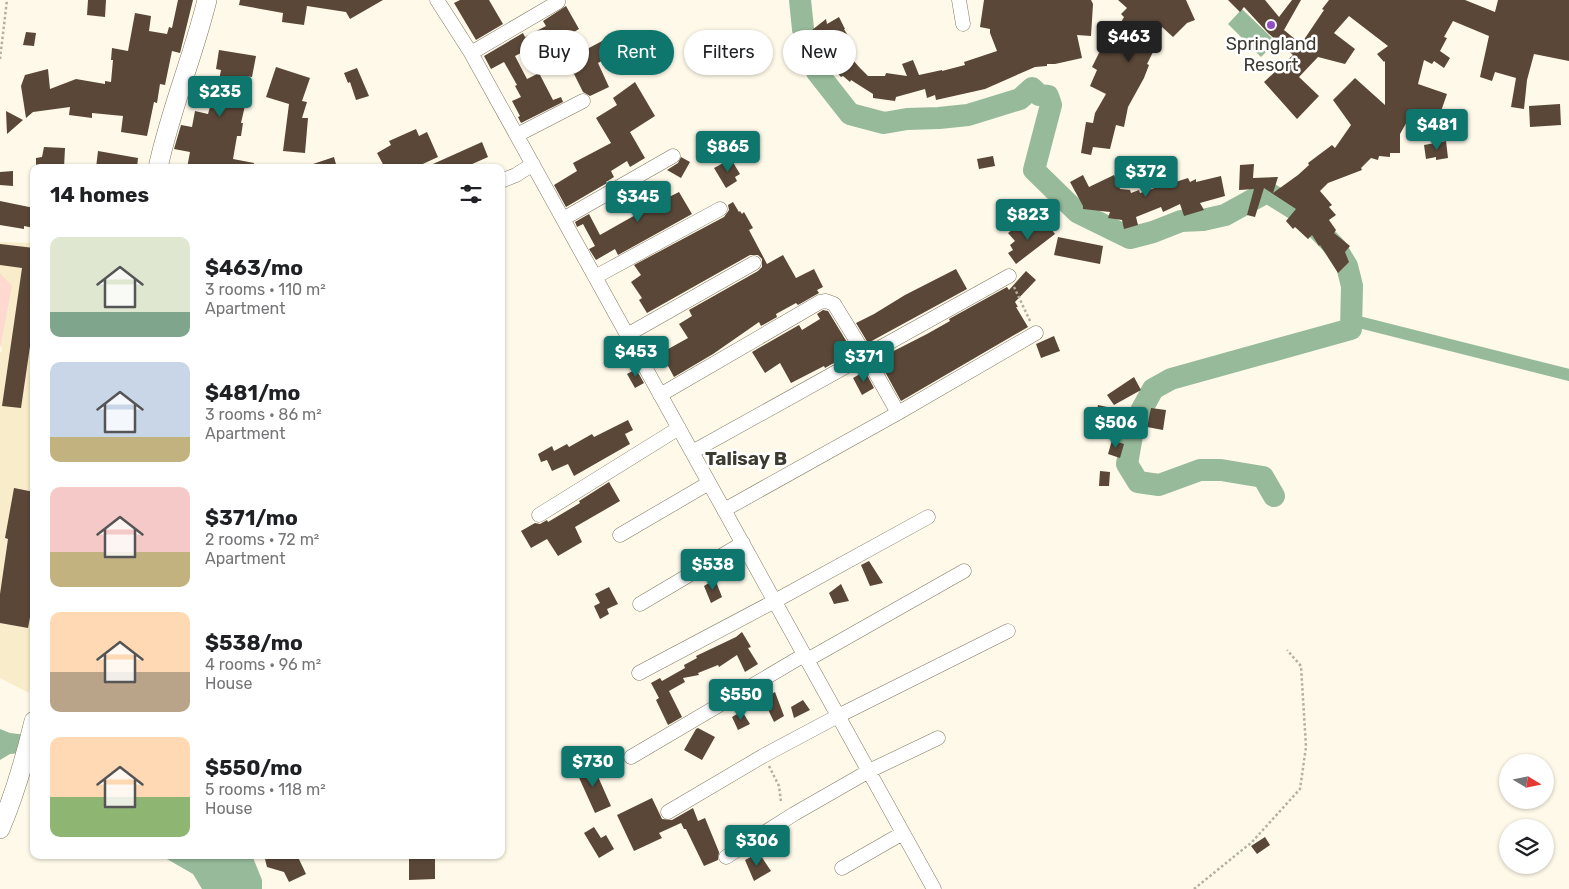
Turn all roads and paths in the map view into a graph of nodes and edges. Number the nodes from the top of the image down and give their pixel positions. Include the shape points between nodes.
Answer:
1 (7, 0) edge
2 (207, 0) edge
3 (437, 0) edge
4 (960, 0) edge
5 (558, 2) dead end
6 (963, 24) dead end
7 (472, 53) junction
8 (0, 59) edge
9 (583, 101) dead end
10 (517, 136) junction
11 (673, 156) dead end
12 (159, 164) edge
13 (533, 164) junction
14 (505, 179) edge
15 (720, 209) dead end
16 (563, 219) junction
17 (754, 263) dead end
18 (1009, 276) joint
19 (595, 277) junction
20 (1036, 333) joint
21 (627, 335) junction
22 (866, 356) junction
23 (660, 395) junction
24 (898, 413) junction
25 (679, 428) junction
26 (692, 452) junction
27 (709, 483) junction
28 (724, 510) junction
29 (539, 515) dead end
30 (928, 517) dead end
31 (620, 535) dead end
32 (742, 543) junction
33 (964, 572) dead end
34 (775, 601) junction
35 (640, 604) dead end
36 (1008, 631) dead end
37 (1287, 650) dead end
38 (806, 658) junction
39 (639, 673) dead end
40 (838, 716) junction
41 (30, 738) edge
42 (938, 738) dead end
43 (631, 756) dead end
44 (763, 756) junction
45 (868, 771) junction
46 (781, 802) dead end
47 (668, 812) dead end
48 (0, 829) edge
49 (903, 833) junction
50 (726, 857) dead end
51 (842, 868) dead end
52 (934, 889) edge
53 (1194, 889) edge

1 - 8 path
2 - 12 street
3 - 7 street
4 - 6 street
5 - 7 street
7 - 10 street
9 - 10 street
10 - 13 street
11 - 16 street
13 - 14 street
13 - 16 street
15 - 19 street
16 - 19 street
17 - 21 street
18 - 20 path
18 - 22 street
19 - 21 street
20 - 24 street
21 - 23 street
22 - 23 street via 834,304 820,302
22 - 24 street
22 - 26 street
23 - 25 street
24 - 28 street
25 - 26 street
25 - 29 street
26 - 27 street
27 - 28 street
27 - 31 street
28 - 32 street
30 - 34 street
32 - 34 street
32 - 35 street
33 - 38 street
34 - 38 street
34 - 39 street
36 - 40 street
37 - 53 path via 1300,666 1306,747 1300,789 1252,842
38 - 40 street
38 - 43 street
40 - 44 street
40 - 45 street
41 - 48 street via 13,798
42 - 45 street
44 - 46 path via 779,786
44 - 47 street
45 - 49 street
45 - 50 street
49 - 51 street
49 - 52 street

